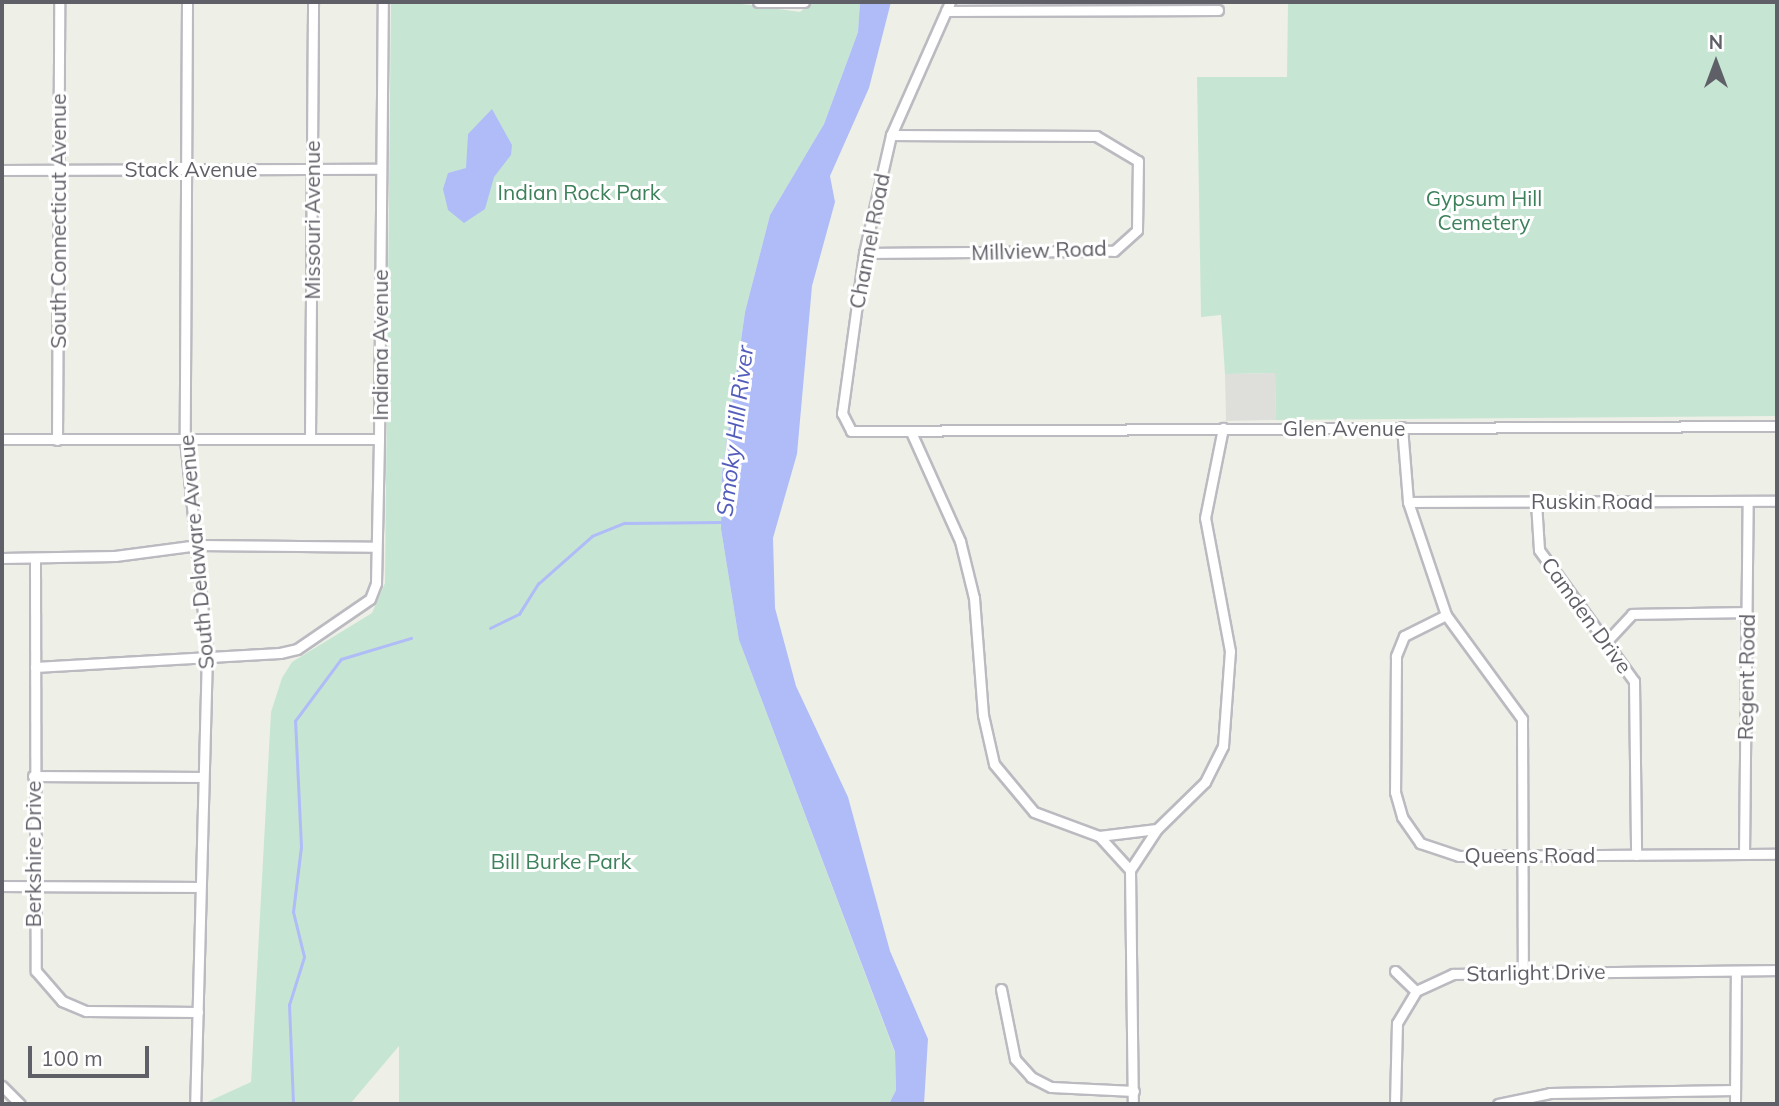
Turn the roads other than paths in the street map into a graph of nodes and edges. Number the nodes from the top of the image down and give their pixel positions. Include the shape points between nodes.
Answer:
1 (59, 2) edge
2 (187, 2) edge
3 (313, 2) edge
4 (383, 2) edge
5 (758, 2) edge
6 (804, 2) edge
7 (948, 6) edge
8 (1218, 10) dead end
9 (891, 135) junction
10 (186, 169) junction
11 (312, 169) junction
12 (381, 169) junction
13 (2, 170) edge
14 (57, 170) junction
15 (864, 253) junction
16 (1777, 426) edge
17 (1402, 427) junction
18 (1223, 428) junction
19 (911, 432) junction
20 (2, 439) edge
21 (185, 439) junction
22 (310, 439) junction
23 (379, 439) junction
24 (57, 440) junction
25 (1777, 500) edge
26 (1748, 501) junction
27 (1408, 502) junction
28 (1536, 502) junction
29 (198, 545) junction
30 (375, 547) junction
31 (2, 558) edge
32 (35, 558) junction
33 (1746, 612) junction
34 (1446, 615) junction
35 (1606, 642) junction
36 (207, 653) junction
37 (35, 667) junction
38 (33, 776) junction
39 (202, 777) junction
40 (1157, 828) junction
41 (1099, 836) junction
42 (1744, 854) junction
43 (1777, 854) edge
44 (1636, 855) junction
45 (1524, 857) junction
46 (1130, 870) junction
47 (2, 886) edge
48 (33, 887) junction
49 (200, 887) junction
50 (1777, 970) edge
51 (1395, 971) dead end
52 (1523, 971) junction
53 (1736, 971) junction
54 (1001, 989) dead end
55 (1416, 992) junction
56 (198, 1012) junction
57 (2, 1086) edge
58 (1735, 1090) junction
59 (1134, 1091) junction
60 (196, 1103) edge
61 (20, 1104) edge
62 (1133, 1104) edge
63 (1395, 1104) edge
64 (1498, 1104) edge
65 (1735, 1104) edge

1 - 14 street, South Connecticut Avenue
2 - 10 street, South Delaware Avenue
3 - 11 street, Missouri Avenue
4 - 12 street, Indiana Avenue
5 - 6 street
7 - 8 street
7 - 9 street, Channel Road
9 - 15 street, Channel Road
9 - 15 street, Millview Road via 1096,136 1138,161 1137,230 1114,251
10 - 11 street, Stack Avenue
10 - 14 street, Stack Avenue
10 - 21 street, South Delaware Avenue
11 - 12 street, Stack Avenue
11 - 22 street, Missouri Avenue
12 - 23 street, Indiana Avenue
13 - 14 street, Stack Avenue
14 - 24 street, South Connecticut Avenue
15 - 19 street, Channel Road via 842,413 851,431
16 - 17 street, Glen Avenue
17 - 18 street, Glen Avenue
17 - 27 street
18 - 19 street, Glen Avenue
18 - 40 street via 1205,518 1230,651 1223,746 1205,782
19 - 41 street via 960,541 974,598 982,715 994,764 1034,813
20 - 24 street
21 - 22 street
21 - 24 street
21 - 29 street, South Delaware Avenue
22 - 23 street
23 - 30 street, Indiana Avenue
25 - 26 street, Ruskin Road
26 - 28 street, Ruskin Road
26 - 33 street, Regent Road
27 - 28 street, Ruskin Road
27 - 34 street
28 - 35 street, Camden Drive via 1539,550
29 - 30 street
29 - 32 street
29 - 36 street, South Delaware Avenue
30 - 36 street, Indiana Avenue via 370,598 297,649
31 - 32 street
32 - 37 street, Berkshire Drive
33 - 35 street via 1632,614
33 - 42 street, Regent Road
34 - 45 street via 1522,719
34 - 45 street, Queens Road via 1404,636 1396,656 1395,792 1402,817 1420,843 1458,856
35 - 44 street, Camden Drive via 1634,681
36 - 37 street
36 - 39 street, South Delaware Avenue
37 - 38 street, Berkshire Drive
38 - 39 street
38 - 48 street, Berkshire Drive
39 - 49 street, South Delaware Avenue
40 - 41 street
40 - 46 street
41 - 46 street
42 - 43 street, Queens Road
42 - 44 street, Queens Road
44 - 45 street, Queens Road
45 - 52 street
46 - 59 street
47 - 48 street
48 - 49 street
48 - 56 street, Berkshire Drive via 36,971 62,1001 86,1011
49 - 56 street, South Delaware Avenue
50 - 53 street, Starlight Drive
51 - 55 street
52 - 53 street, Starlight Drive
52 - 55 street, Starlight Drive via 1453,974
53 - 58 street
54 - 59 street via 1015,1059 1031,1077 1051,1087
55 - 63 street via 1397,1023
56 - 60 street, South Delaware Avenue
57 - 61 street
58 - 64 street via 1550,1093
58 - 65 street
59 - 62 street

